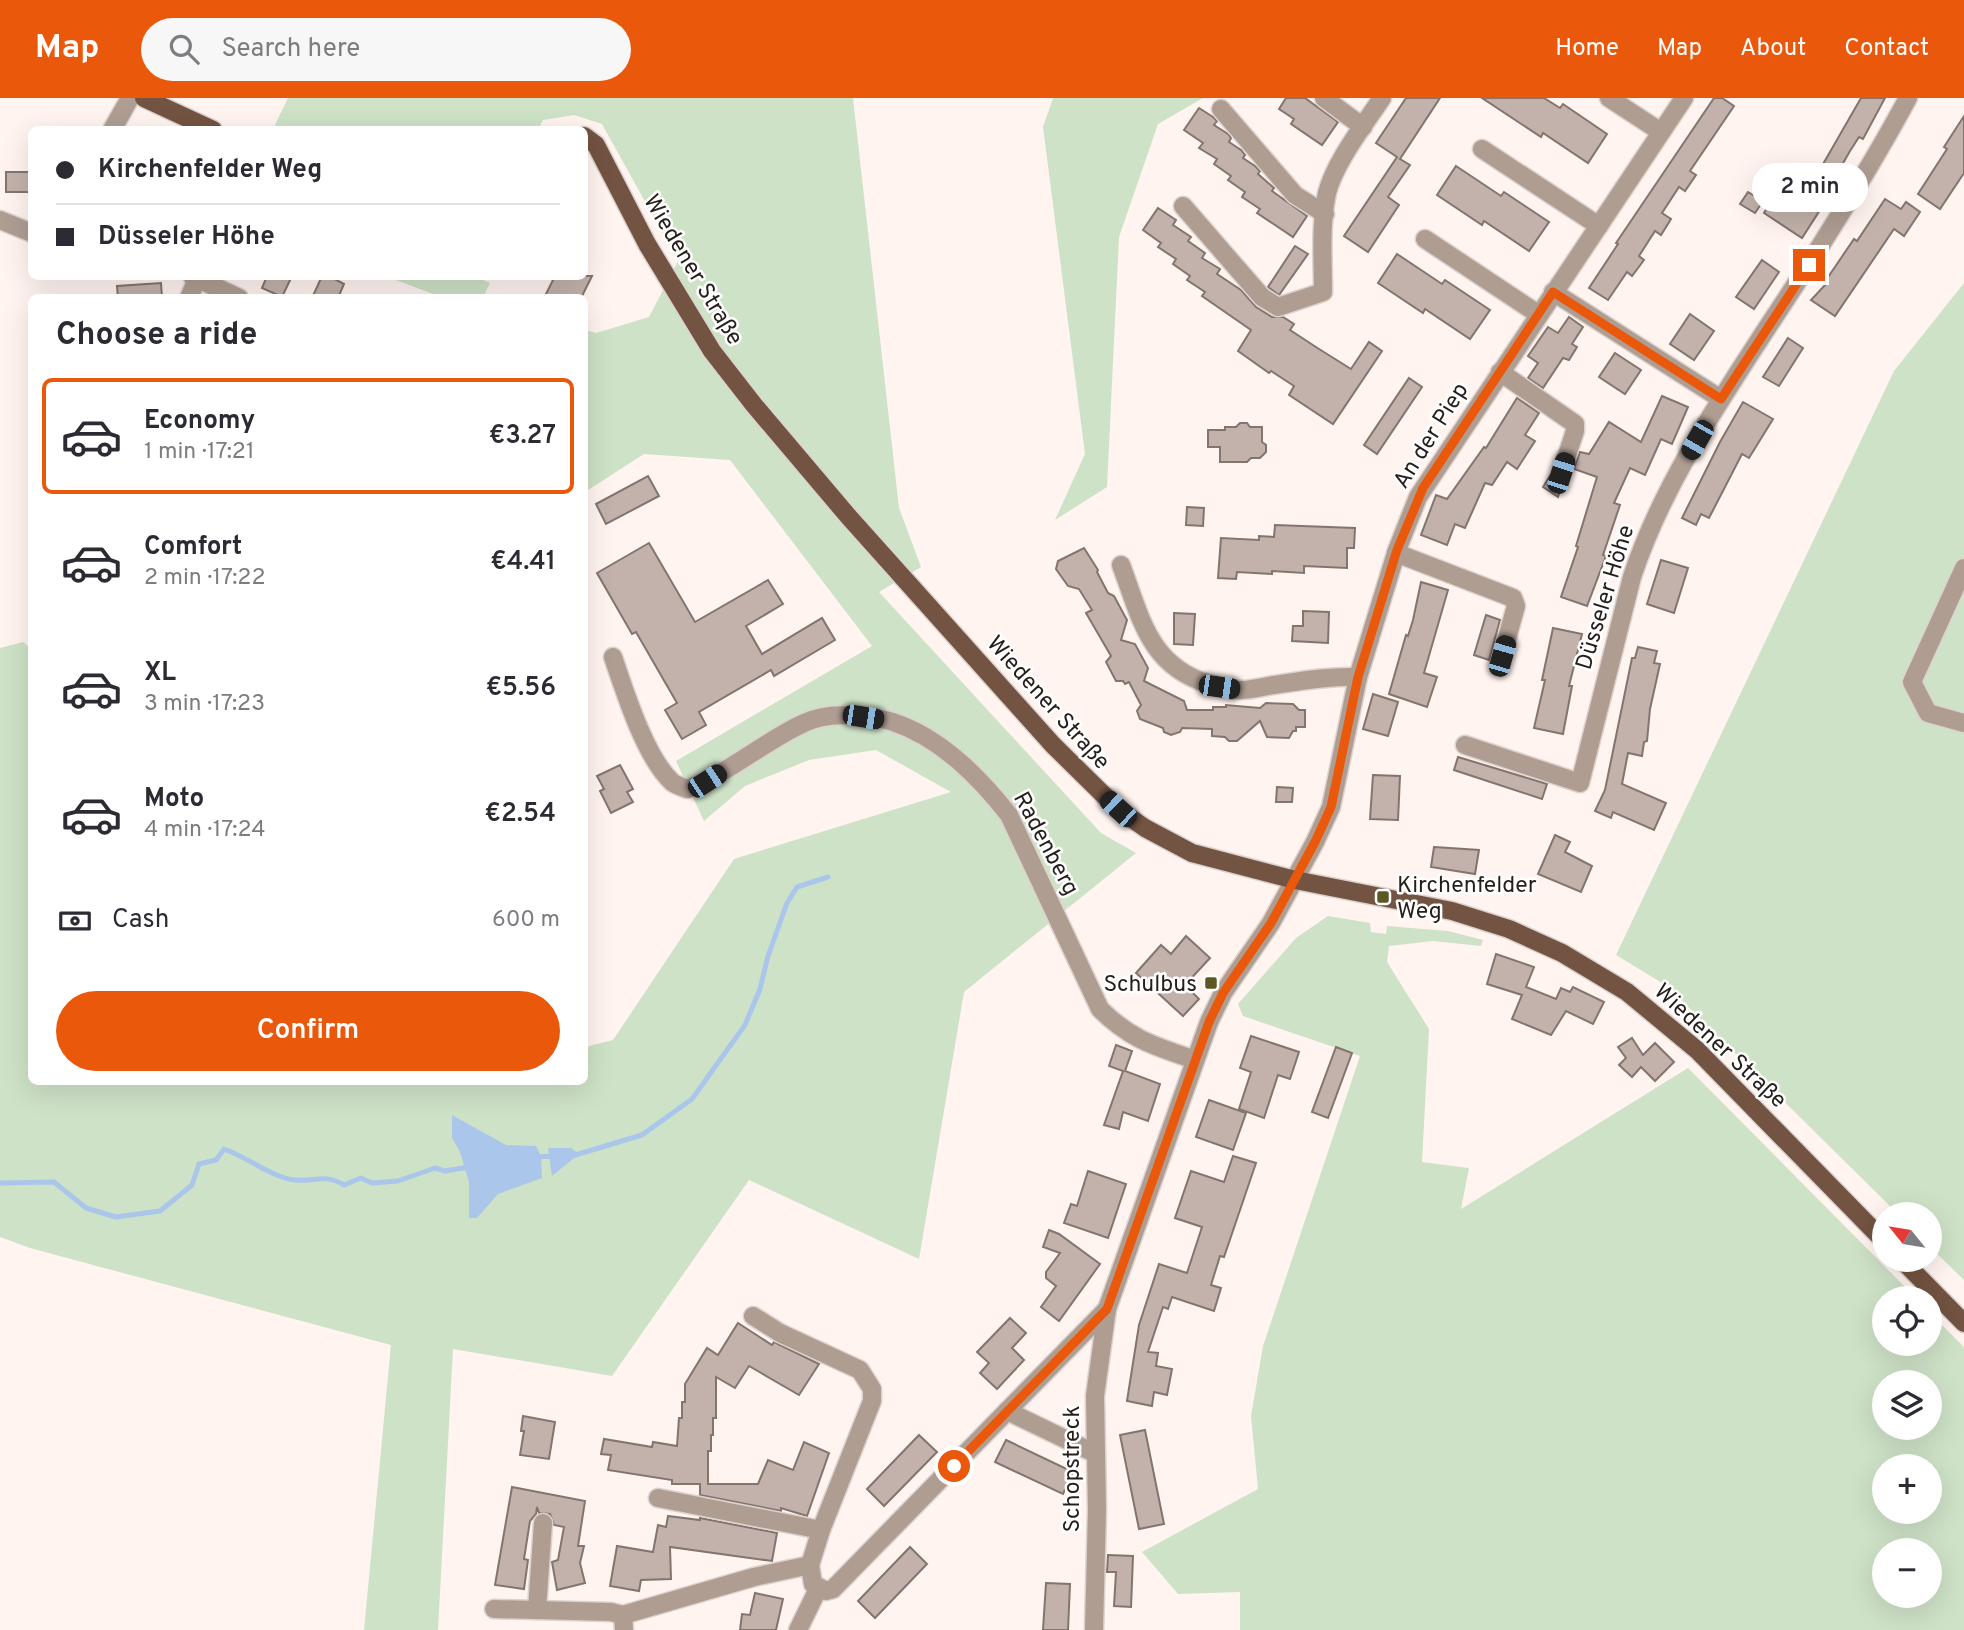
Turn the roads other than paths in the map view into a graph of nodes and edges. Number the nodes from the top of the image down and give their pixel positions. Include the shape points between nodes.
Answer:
1 (130, 98) edge
2 (144, 98) edge
3 (1324, 98) edge
4 (1382, 98) edge
5 (1609, 98) edge
6 (1684, 98) edge
7 (1908, 98) edge
8 (1221, 109) dead end
9 (114, 126) edge
10 (205, 126) edge
11 (1363, 127) junction
12 (1661, 132) junction
13 (588, 139) edge
14 (1482, 149) dead end
15 (1183, 206) dead end
16 (1325, 215) junction
17 (0, 220) edge
18 (1599, 226) junction
19 (28, 231) edge
20 (1425, 239) dead end
21 (199, 280) edge
22 (1553, 292) junction
23 (230, 294) edge
24 (1538, 314) junction
25 (1500, 372) junction
26 (1721, 399) junction
27 (1561, 473) dead end
28 (1396, 553) junction
29 (1121, 565) dead end
30 (1964, 568) edge
31 (1502, 656) dead end
32 (613, 657) dead end
33 (1358, 677) junction
34 (1964, 723) edge
35 (1465, 745) dead end
36 (1295, 880) junction
37 (1195, 1060) junction
38 (1872, 1229) edge
39 (1914, 1272) edge
40 (1107, 1309) junction
41 (754, 1315) dead end
42 (1964, 1323) edge
43 (1007, 1410) junction
44 (1094, 1452) junction
45 (658, 1498) dead end
46 (542, 1523) dead end
47 (821, 1530) junction
48 (810, 1565) junction
49 (818, 1589) junction
50 (494, 1609) dead end
51 (537, 1610) junction
52 (623, 1622) edge
53 (798, 1630) edge
54 (1094, 1630) edge

1 - 9 street
2 - 10 main road
3 - 11 street
4 - 11 street
5 - 12 street
6 - 12 street, An der Piep
7 - 26 street, Düsseler Höhe via 1823,242
8 - 16 street via 1295,195
11 - 16 street via 1337,170
12 - 18 street, An der Piep
13 - 36 main road, Wiedener Straße via 596,145 712,351 814,478 1053,745 1096,789 1145,828 1192,853
14 - 18 street
15 - 16 street via 1262,297 1278,307 1322,292
17 - 19 street
18 - 22 street, An der Piep
20 - 24 street
21 - 23 street
22 - 24 street, An der Piep
22 - 26 street
24 - 25 street, An der Piep
25 - 27 street via 1575,424
25 - 28 street, An der Piep via 1423,488
26 - 35 street, Düsseler Höhe via 1661,502 1643,544 1580,783
28 - 31 street via 1513,598 1516,606
28 - 33 street, An der Piep
29 - 33 street via 1147,635 1170,665 1184,674 1240,690
30 - 34 street via 1912,682 1928,713
32 - 37 street, Radenberg via 635,719 656,759 673,783 687,789 806,722 833,714 892,721 943,749 989,789 1009,815 1100,1009 1142,1042
33 - 36 street, An der Piep via 1331,807
36 - 37 street via 1223,993
36 - 38 main road, Wiedener Straße via 1452,911 1508,929 1562,953 1627,992 1697,1050
37 - 40 street
39 - 42 main road
40 - 43 street via 1048,1375
40 - 44 street, Schopstreck via 1090,1396
41 - 47 street via 780,1333 860,1370 872,1389 872,1401
43 - 44 street via 1049,1426
43 - 49 street via 847,1577 833,1589
44 - 54 street, Schopstreck
45 - 47 street
46 - 51 street
47 - 48 street
48 - 49 street
48 - 52 street via 754,1577
49 - 53 street
50 - 51 street
51 - 52 street via 611,1612

